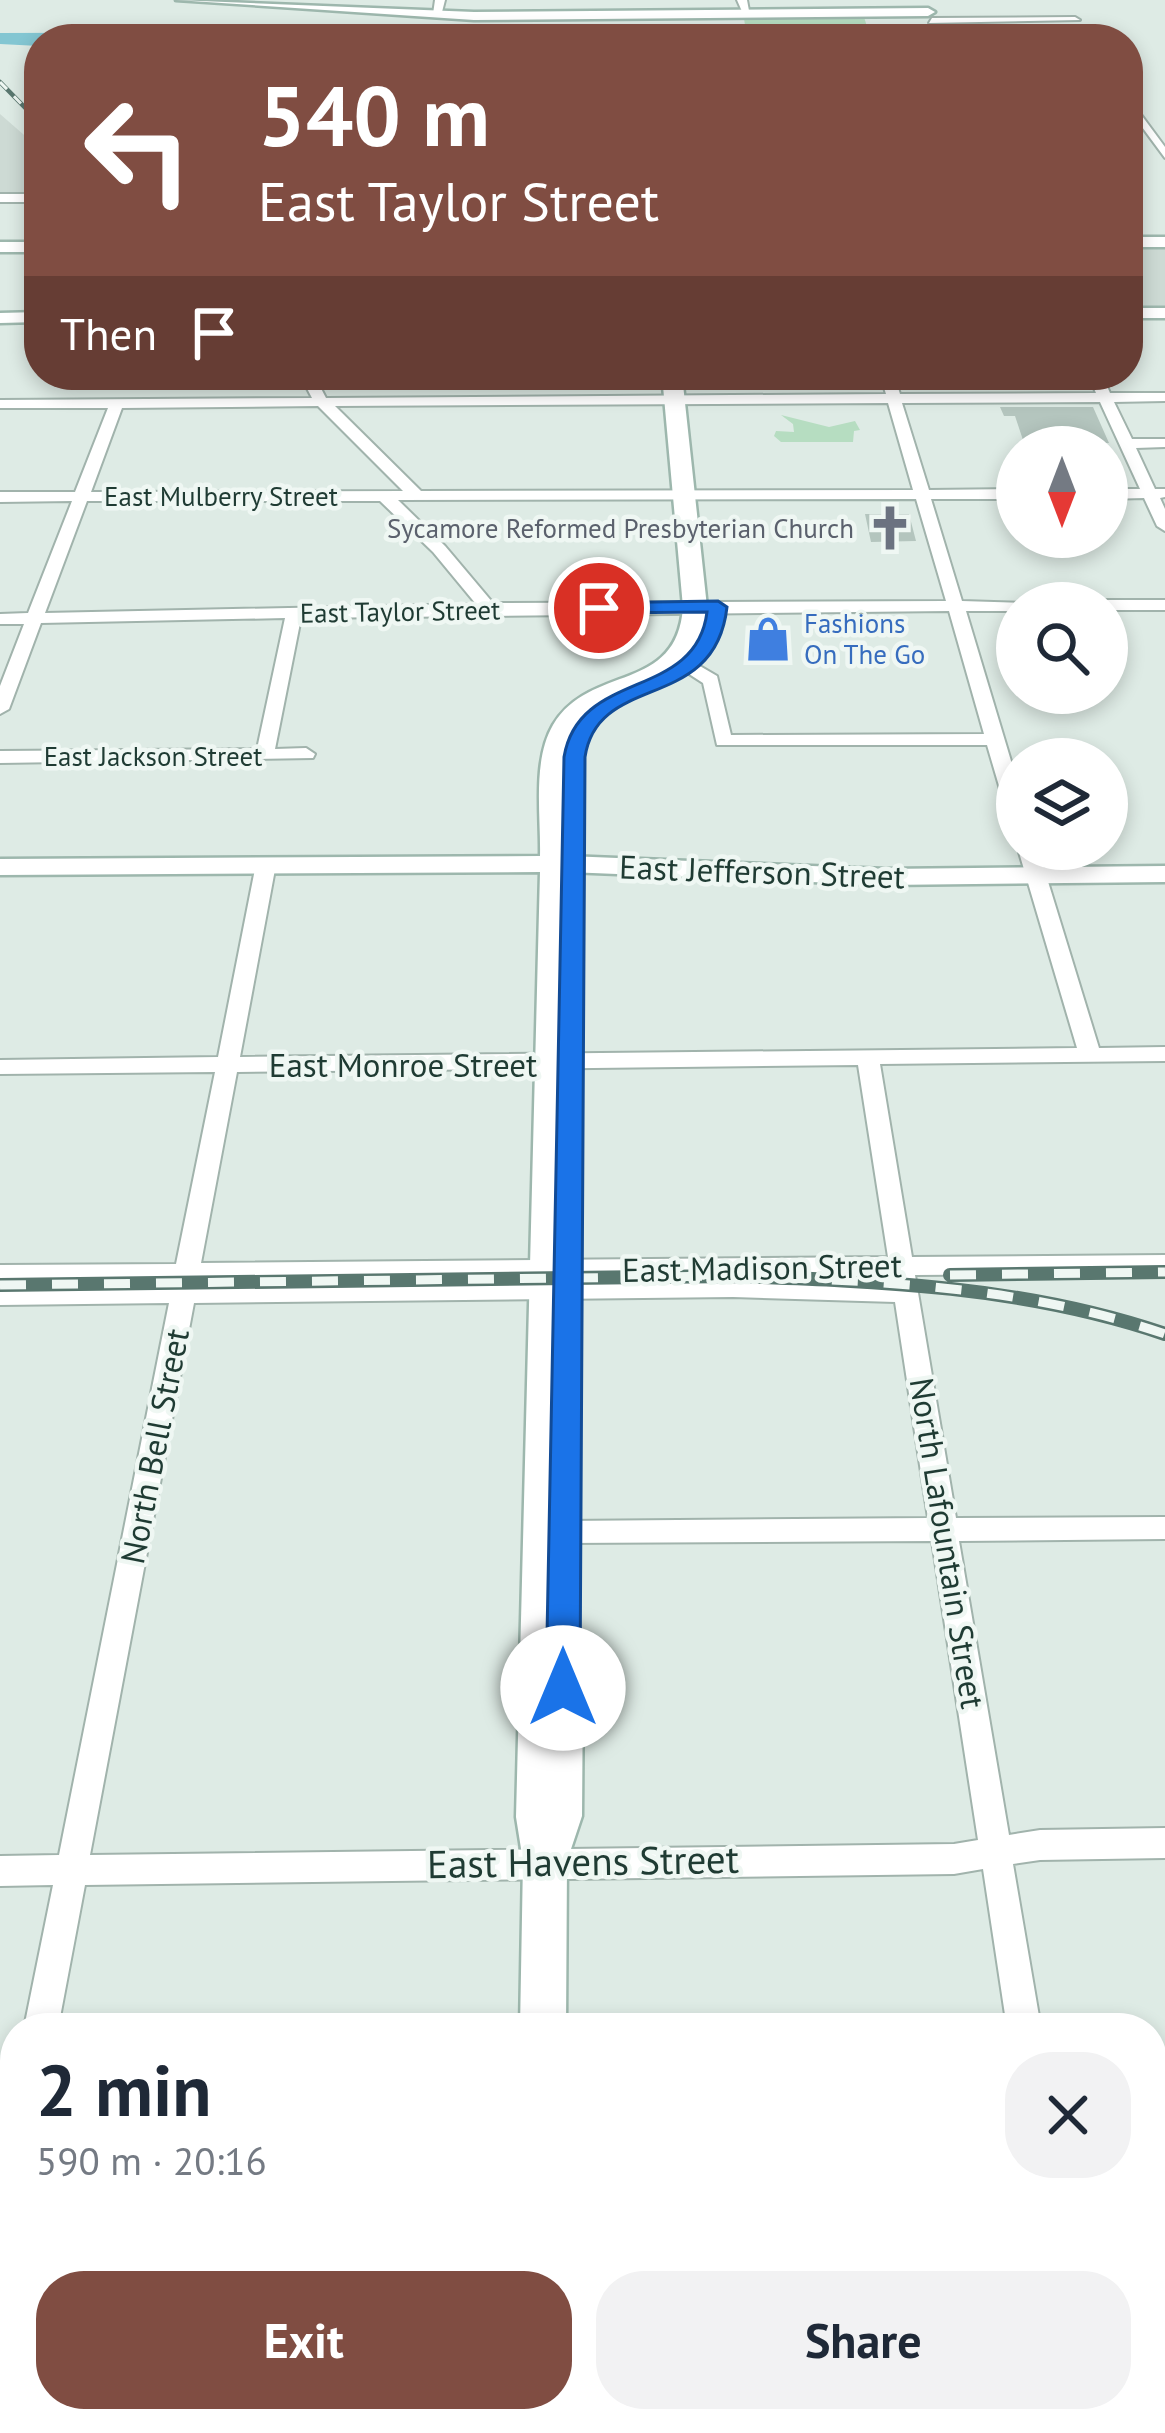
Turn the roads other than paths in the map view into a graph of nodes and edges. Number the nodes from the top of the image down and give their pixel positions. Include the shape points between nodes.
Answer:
1 (183, 0) edge
2 (1062, 0) edge
3 (302, 3) edge
4 (439, 7) edge
5 (745, 7) edge
6 (928, 11) edge
7 (570, 14) edge
8 (1076, 20) junction
9 (1079, 24) edge
10 (1143, 122) edge
11 (1165, 155) edge
12 (315, 390) edge
13 (686, 390) edge
14 (892, 390) edge
15 (1102, 390) edge
16 (1105, 397) junction
17 (1165, 397) edge
18 (895, 398) junction
19 (321, 401) junction
20 (117, 403) junction
21 (0, 404) edge
22 (1119, 426) edge
23 (1165, 443) edge
24 (1128, 444) edge
25 (1128, 446) edge
26 (1158, 493) edge
27 (996, 494) edge
28 (1128, 494) edge
29 (694, 495) junction
30 (921, 495) junction
31 (384, 496) junction
32 (416, 496) junction
33 (0, 497) edge
34 (82, 497) junction
35 (1165, 526) edge
36 (1128, 605) edge
37 (1165, 605) edge
38 (954, 606) junction
39 (996, 606) edge
40 (706, 607) junction
41 (489, 609) junction
42 (294, 613) junction
43 (0, 619) edge
44 (34, 619) junction
45 (684, 662) junction
46 (0, 710) edge
47 (994, 739) junction
48 (996, 745) edge
49 (265, 754) junction
50 (306, 754) dead end
51 (0, 757) edge
52 (266, 864) junction
53 (564, 864) junction
54 (996, 866) edge
55 (0, 867) edge
56 (1034, 870) edge
57 (1121, 870) edge
58 (1165, 874) edge
59 (1165, 1054) edge
60 (1090, 1055) junction
61 (868, 1059) junction
62 (561, 1063) junction
63 (229, 1066) junction
64 (0, 1067) edge
65 (902, 1264) junction
66 (1165, 1264) edge
67 (0, 1274) edge
68 (560, 1280) junction
69 (186, 1284) junction
70 (907, 1293) junction
71 (0, 1296) edge
72 (1165, 1528) edge
73 (945, 1530) junction
74 (563, 1532) junction
75 (1165, 1843) edge
76 (997, 1850) junction
77 (545, 1861) junction
78 (0, 1870) edge
79 (72, 1870) junction
80 (44, 2013) edge
81 (543, 2013) edge
82 (1022, 2013) edge

1 - 3 main road
2 - 8 street
3 - 4 main road
4 - 7 main road
5 - 6 main road
5 - 7 main road
6 - 8 street
8 - 9 street
10 - 11 street
12 - 19 street
13 - 18 street
13 - 19 street
13 - 29 main road
14 - 18 street
15 - 16 street
16 - 17 street
16 - 18 street
16 - 22 street
18 - 30 street
19 - 20 street
19 - 32 street
20 - 21 street
20 - 34 street
23 - 24 street
25 - 26 street
26 - 28 street
26 - 35 street
27 - 30 street, East Mulberry Street
29 - 30 street, East Mulberry Street
29 - 32 street, East Mulberry Street
29 - 40 main road
30 - 38 street
31 - 32 street, East Mulberry Street
31 - 34 street, East Mulberry Street
31 - 41 street
33 - 34 street, East Mulberry Street
34 - 44 street
36 - 37 street
38 - 39 street, East Taylor Street
38 - 40 street, East Taylor Street
38 - 47 street
40 - 41 street, East Taylor Street
40 - 45 main road
41 - 42 street, East Taylor Street
42 - 44 street, East Taylor Street
42 - 49 street
43 - 44 street, East Taylor Street
44 - 46 street
45 - 47 street via 711,680 723,741
45 - 53 main road via 601,693 568,720 558,737
47 - 48 street
49 - 50 street, East Jackson Street
49 - 51 street, East Jackson Street
52 - 53 main road, East Jefferson Street
52 - 55 main road, East Jefferson Street
52 - 63 street, North Bell Street
53 - 54 main road, East Jefferson Street via 886,877
53 - 62 main road
56 - 60 street
57 - 58 main road, East Jefferson Street
59 - 60 street, East Monroe Street
60 - 61 street, East Monroe Street
61 - 62 street, East Monroe Street
61 - 65 street, North Lafountain Street
62 - 63 street, East Monroe Street
62 - 68 main road
63 - 64 street, East Monroe Street
63 - 69 street, North Bell Street
65 - 66 street, East Madison Street
65 - 68 street, East Madison Street
65 - 70 street, North Lafountain Street
67 - 69 street, East Madison Street
68 - 69 street, East Madison Street
68 - 70 street, East Madison Street
68 - 74 main road
68 - 77 main road via 537,1817
69 - 71 street, East Madison Street
69 - 79 street, North Bell Street
70 - 73 street, North Lafountain Street
72 - 73 street
73 - 74 street
73 - 76 street, North Lafountain Street
74 - 77 main road via 561,1816
75 - 76 street, East Havens Street
76 - 77 street, East Havens Street via 954,1859
76 - 82 street, North Lafountain Street
77 - 79 street, East Havens Street
77 - 81 main road
78 - 79 street, East Havens Street
79 - 80 street, North Bell Street

